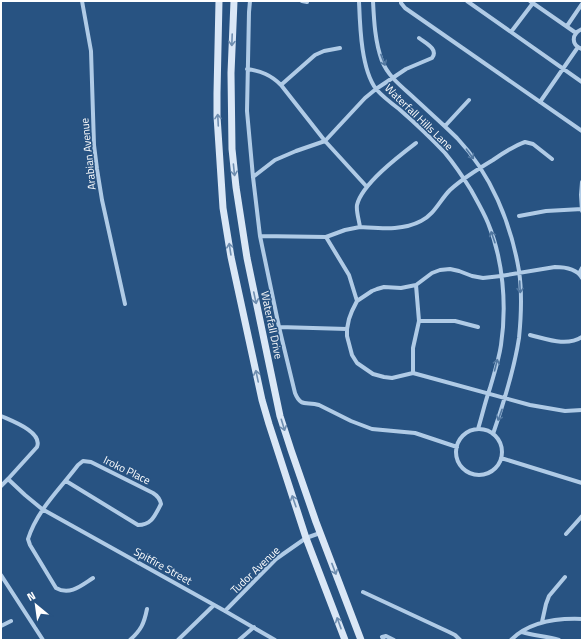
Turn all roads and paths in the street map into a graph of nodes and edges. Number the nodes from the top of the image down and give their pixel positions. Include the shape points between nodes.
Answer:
1 (82, 1) edge
2 (220, 1) edge
3 (234, 1) edge
4 (250, 1) edge
5 (302, 1) edge
6 (359, 1) edge
7 (373, 1) edge
8 (401, 1) edge
9 (467, 1) edge
10 (307, 2) edge
11 (531, 2) edge
12 (582, 4) edge
13 (567, 26) junction
14 (582, 29) edge
15 (511, 32) junction
16 (576, 33) junction
17 (419, 38) dead end
18 (340, 48) dead end
19 (580, 48) edge
20 (247, 69) junction
21 (564, 69) junction
22 (392, 78) junction
23 (582, 82) edge
24 (281, 85) junction
25 (376, 89) junction
26 (468, 100) dead end
27 (540, 102) junction
28 (445, 126) junction
29 (582, 131) edge
30 (325, 141) junction
31 (416, 143) dead end
32 (552, 159) dead end
33 (480, 168) junction
34 (253, 177) junction
35 (463, 178) junction
36 (582, 182) edge
37 (367, 187) junction
38 (582, 210) edge
39 (519, 216) dead end
40 (360, 226) junction
41 (260, 236) junction
42 (326, 237) junction
43 (582, 268) edge
44 (520, 273) junction
45 (579, 274) junction
46 (501, 276) junction
47 (582, 278) edge
48 (416, 285) junction
49 (357, 301) junction
50 (125, 304) dead end
51 (419, 321) junction
52 (279, 327) junction
53 (478, 327) dead end
54 (347, 329) junction
55 (530, 335) dead end
56 (582, 338) edge
57 (413, 373) junction
58 (488, 394) junction
59 (506, 398) junction
60 (582, 410) edge
61 (1, 416) edge
62 (478, 429) junction
63 (493, 434) junction
64 (456, 447) junction
65 (501, 458) junction
66 (8, 480) junction
67 (66, 481) junction
68 (582, 483) edge
69 (1, 486) edge
70 (42, 509) junction
71 (582, 516) edge
72 (320, 533) junction
73 (566, 534) dead end
74 (306, 538) junction
75 (1, 575) edge
76 (565, 577) dead end
77 (93, 578) dead end
78 (363, 592) dead end
79 (214, 605) junction
80 (147, 609) dead end
81 (225, 611) junction
82 (582, 619) edge
83 (11, 621) dead end
84 (542, 622) junction
85 (1, 626) edge
86 (254, 628) junction
87 (522, 632) junction
88 (43, 640) edge
89 (130, 640) edge
90 (178, 640) edge
91 (239, 640) edge
92 (275, 640) edge
93 (345, 640) edge
94 (361, 640) edge
95 (384, 640) edge
96 (394, 640) edge
97 (460, 640) edge
98 (511, 640) edge
99 (559, 640) edge

1 - 50 street, Arabian Avenue via 91,58 97,169
74 -> 2 main road via 262,400 223,208 217,116
3 -> 72 main road, Waterfall Drive via 231,73 232,149 246,258 280,416
4 - 20 street
5 - 10 street
6 - 25 street, Waterfall Hills Lane via 365,64
7 -> 22 street, Waterfall Hills Lane via 376,38 382,60
8 - 27 street via 405,8
9 - 15 street
11 - 13 street
11 - 15 street
12 - 13 street
13 - 16 street
14 - 16 street
15 - 21 street
16 - 19 street via 574,42
17 - 22 street, Waterfall Hills Lane via 433,49 432,58
18 - 24 street via 315,55
19 - 21 street
20 - 24 street via 265,74
20 - 34 street via 247,111
21 - 23 street
21 - 27 street
22 - 25 street, Waterfall Hills Lane
22 - 28 street, Waterfall Hills Lane
24 - 30 street
25 - 30 street, Waterfall Hills Lane
25 - 35 street, Waterfall Hills Lane via 432,140
26 - 28 street, Waterfall Hills Lane
27 - 29 street
28 -> 33 street, Waterfall Hills Lane via 471,154
30 - 34 street, Waterfall Hills Lane via 275,160
30 - 37 street
31 - 37 street, Waterfall Hills Lane via 391,162
32 - 33 street via 532,144 525,142
33 - 35 street
33 - 44 street, Waterfall Hills Lane via 504,214
34 - 41 street
35 - 40 street via 421,221 397,228
46 -> 35 street, Waterfall Hills Lane via 499,258 488,223
36 - 38 street
37 - 40 street, Waterfall Hills Lane via 357,204
38 - 39 street via 546,211
40 - 42 street
41 - 42 street
41 - 52 street
42 - 49 street via 349,275
43 - 45 street
44 - 45 street via 562,267
44 - 46 street
44 -> 59 street, Waterfall Hills Lane via 519,338
45 - 47 street
46 - 48 street via 476,277 450,268 432,273
58 -> 46 street, Waterfall Hills Lane via 501,346 504,319
48 - 49 street via 384,287
48 - 51 street
49 - 54 street
51 - 53 street via 455,321
51 - 57 street via 413,348
52 - 54 street
52 - 64 street via 295,393 300,402 314,403 372,429 415,433
54 - 57 street via 352,354 357,363 373,374 392,378
55 - 56 street via 567,343
57 - 58 street
58 - 59 street
58 - 62 street, Waterfall Hills Lane
59 - 60 street via 549,409
59 -> 63 street, Waterfall Hills Lane
61 - 66 street via 29,430 37,438 38,443
62 - 63 street
62 - 64 street via 462,436
63 - 65 street via 501,447
64 - 65 street via 458,463 470,473 478,475 494,470
65 - 68 street
66 - 69 street
66 - 70 street, Spitfire Street
67 - 67 street, Iroko Place via 83,461 91,462 153,493 161,504 151,522 138,525
67 - 70 street, Iroko Place
70 - 77 street, Iroko Place via 28,539 56,588 72,591
70 - 79 street, Spitfire Street
71 - 73 street
72 - 74 street, Tudor Avenue
72 -> 94 main road, Waterfall Drive
74 - 81 street, Tudor Avenue via 276,559
93 -> 74 main road
75 - 88 street
76 - 84 street via 549,596
78 - 97 street via 449,632
79 - 81 street, Spitfire Street
79 - 90 street
80 - 89 street via 144,622
81 - 86 street, Spitfire Street
82 - 84 street
83 - 85 street
84 - 87 street
86 - 91 street
86 - 92 street, Spitfire Street
87 - 98 street
87 - 99 street
95 - 96 street via 382,637 386,636

